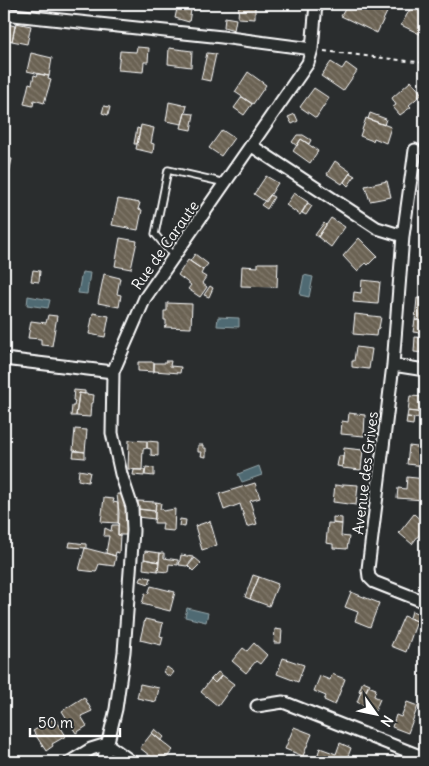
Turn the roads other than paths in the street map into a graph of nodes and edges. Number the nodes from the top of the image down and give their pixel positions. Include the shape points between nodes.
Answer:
1 (316, 4) edge
2 (4, 14) edge
3 (312, 49) junction
4 (252, 146) junction
5 (415, 150) dead end
6 (226, 183) junction
7 (403, 236) junction
8 (174, 257) junction
9 (4, 359) edge
10 (393, 365) junction
11 (425, 370) edge
12 (113, 372) junction
13 (425, 602) edge
14 (257, 706) dead end
15 (107, 744) junction
16 (425, 758) edge
17 (70, 762) edge
18 (103, 762) edge
19 (132, 762) edge

1 - 3 street, Rue de Caraute
2 - 3 street
3 - 4 street, Rue de Caraute via 308,63
4 - 6 street, Rue de Caraute
4 - 7 street via 376,228
5 - 7 street, Avenue des Grives
6 - 8 street, Rue de Caraute
6 - 8 lane via 168,170 155,234
7 - 10 street, Avenue des Grives
8 - 12 street, Rue de Caraute via 145,298
9 - 12 street
10 - 11 street
10 - 13 street, Avenue des Grives via 368,577
12 - 15 street, Rue de Caraute via 112,433 132,507 132,531 124,652
14 - 16 street via 283,702
15 - 17 street via 91,749
15 - 18 street, Rue de Caraute
15 - 19 street

